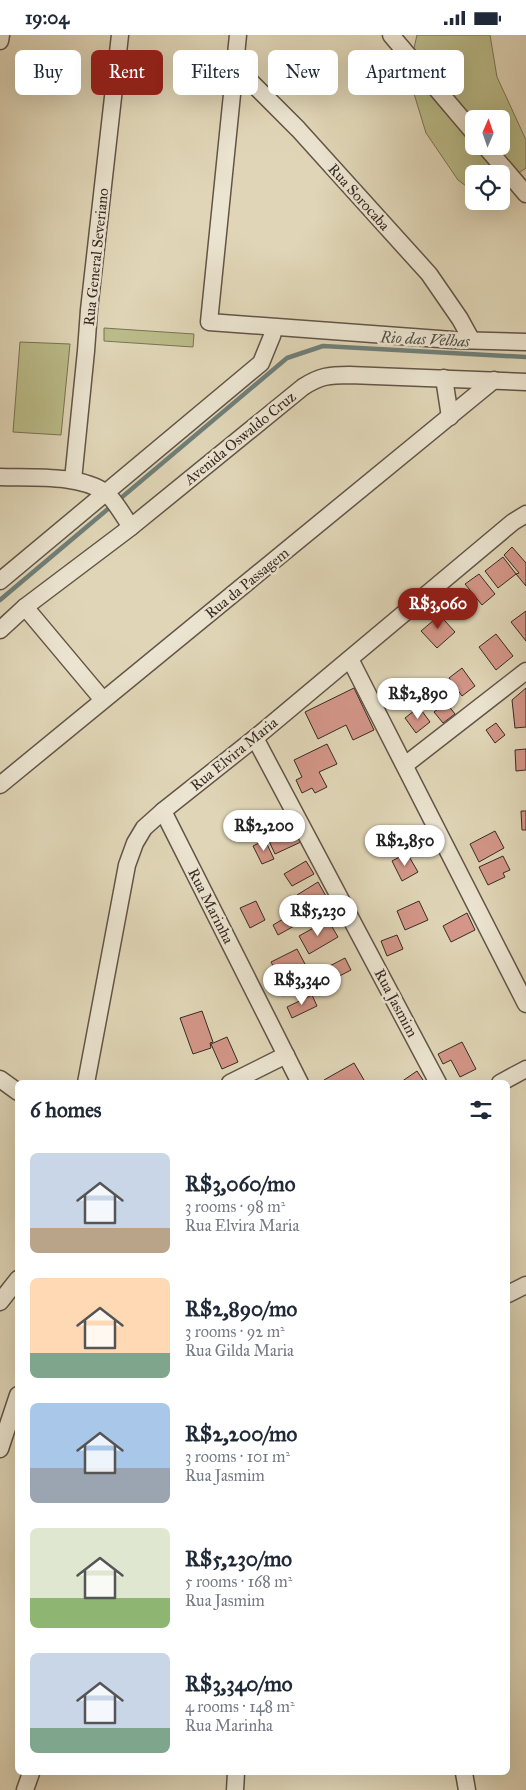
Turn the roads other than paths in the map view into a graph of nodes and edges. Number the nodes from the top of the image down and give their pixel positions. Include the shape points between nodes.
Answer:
1 (1, 35) edge
2 (120, 35) edge
3 (238, 35) edge
4 (391, 35) edge
5 (0, 41) edge
6 (236, 50) edge
7 (258, 90) edge
8 (231, 95) edge
9 (465, 122) edge
10 (493, 155) edge
11 (526, 194) edge
12 (273, 332) junction
13 (471, 339) junction
14 (526, 342) edge
15 (444, 378) junction
16 (494, 380) junction
17 (526, 382) edge
18 (450, 417) junction
19 (0, 477) edge
20 (73, 480) junction
21 (109, 496) junction
22 (526, 514) edge
23 (127, 521) junction
24 (0, 581) edge
25 (26, 607) junction
26 (0, 630) edge
27 (350, 659) junction
28 (526, 671) edge
29 (103, 701) junction
30 (255, 738) junction
31 (405, 765) junction
32 (0, 785) edge
33 (163, 811) junction
34 (526, 1004) edge
35 (286, 1055) junction
36 (526, 1069) edge
37 (0, 1079) edge
38 (87, 1080) edge
39 (236, 1080) edge
40 (298, 1080) edge
41 (436, 1080) edge
42 (506, 1080) edge
43 (15, 1090) edge
44 (15, 1283) edge
45 (526, 1285) edge
46 (510, 1293) edge
47 (0, 1302) edge
48 (15, 1404) edge
49 (0, 1449) edge
50 (30, 1775) edge
51 (236, 1775) edge
52 (464, 1775) edge
53 (25, 1790) edge
54 (235, 1790) edge
55 (467, 1790) edge

1 - 5 street
2 - 20 street, Rua General Severiano
3 - 6 street
4 - 9 street
7 - 13 street, Rua Sorocaba via 298,129 429,274
8 - 12 street via 209,323
10 - 11 street
12 - 13 street
12 - 21 street via 261,363
13 - 14 street
15 - 16 street, Avenida Oswaldo Cruz
15 - 18 street
15 - 23 street, Avenida Oswaldo Cruz via 349,375 316,378
16 - 17 street, Avenida Oswaldo Cruz
16 - 18 street, Rua da Passagem
18 - 29 street, Rua da Passagem
19 - 20 street
20 - 21 street
21 - 23 street
21 - 24 street
22 - 27 street, Rua Elvira Maria
23 - 25 street, Avenida Oswaldo Cruz
25 - 26 street, Avenida Oswaldo Cruz
25 - 29 street
27 - 30 street, Rua Elvira Maria
27 - 31 street
28 - 31 street
29 - 32 street, Rua da Passagem
30 - 33 street, Rua Elvira Maria
30 - 41 street, Rua Jasmim
31 - 34 street
33 - 35 street, Rua Marinha
33 - 38 street, Rua Elvira Maria via 144,828 127,865
35 - 39 street
35 - 40 street, Rua Marinha
36 - 42 street
37 - 43 street
44 - 47 street
45 - 46 street
48 - 49 street
50 - 53 street
51 - 54 street
52 - 55 street

